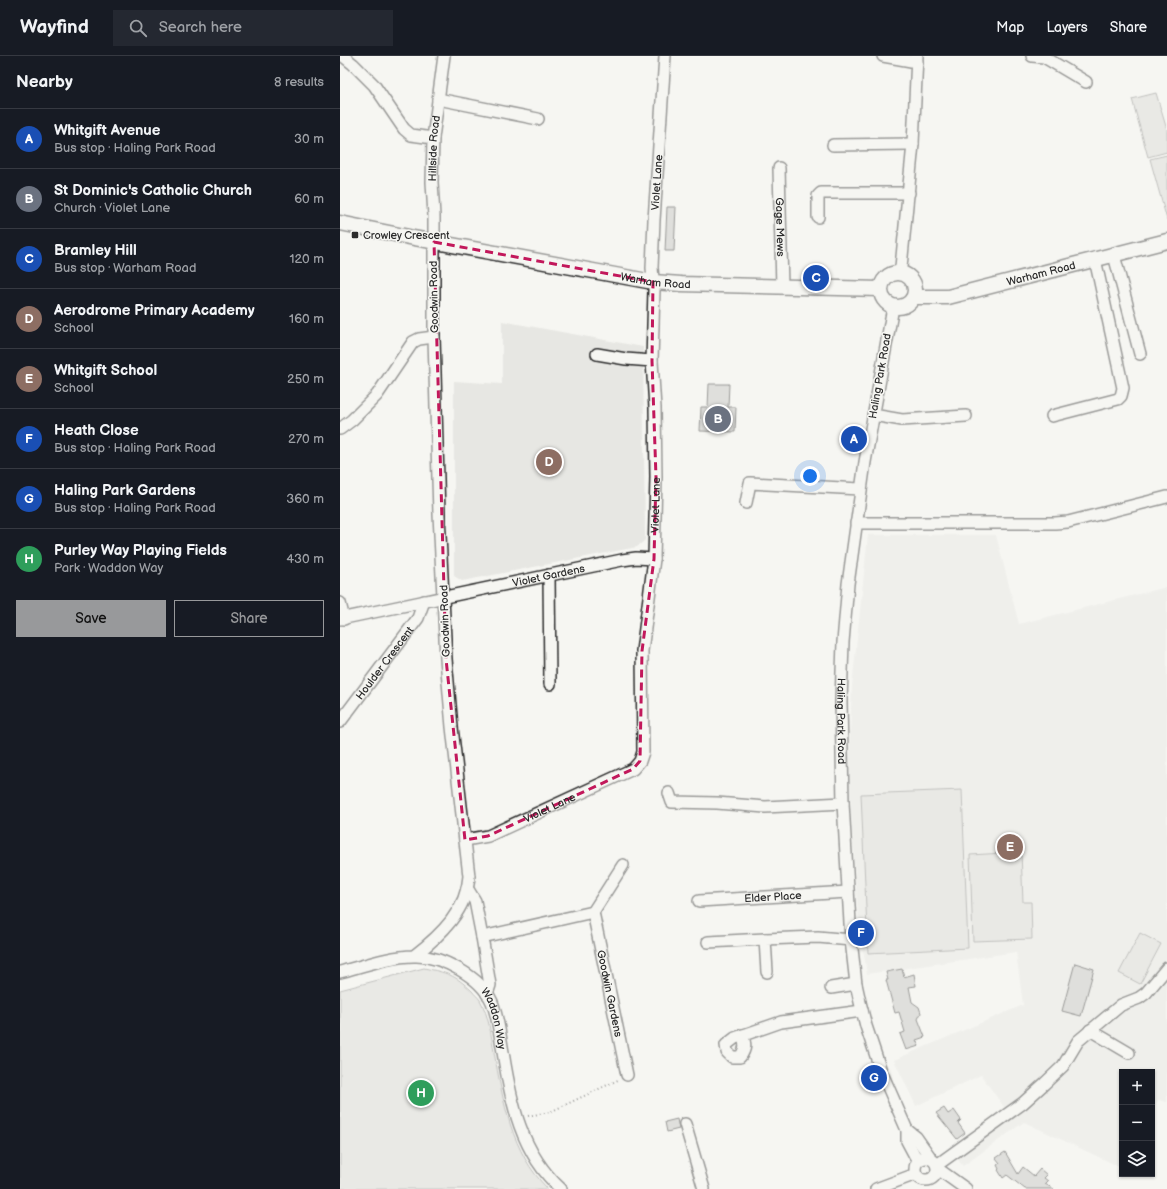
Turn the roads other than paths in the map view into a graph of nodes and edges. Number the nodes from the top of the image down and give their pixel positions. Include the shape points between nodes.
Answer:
1 (343, 56) edge
2 (444, 56) edge
3 (665, 56) edge
4 (883, 56) edge
5 (1032, 56) edge
6 (917, 59) edge
7 (1086, 82) dead end
8 (438, 99) junction
9 (538, 119) dead end
10 (433, 138) junction
11 (913, 144) junction
12 (833, 145) dead end
13 (779, 168) dead end
14 (909, 193) junction
15 (818, 217) dead end
16 (340, 223) edge
17 (1167, 241) edge
18 (434, 242) junction
19 (1114, 255) junction
20 (1095, 259) junction
21 (898, 273) junction
22 (653, 282) junction
23 (782, 287) junction
24 (880, 289) junction
25 (914, 297) junction
26 (893, 307) junction
27 (434, 337) junction
28 (597, 354) dead end
29 (1140, 354) dead end
30 (652, 361) junction
31 (873, 415) junction
32 (966, 416) dead end
33 (1052, 416) dead end
34 (340, 429) edge
35 (860, 489) junction
36 (1167, 497) edge
37 (746, 503) dead end
38 (856, 523) junction
39 (654, 559) junction
40 (549, 575) junction
41 (444, 597) junction
42 (424, 601) junction
43 (340, 603) edge
44 (342, 619) edge
45 (550, 684) dead end
46 (340, 722) edge
47 (669, 793) dead end
48 (843, 803) junction
49 (466, 840) junction
50 (623, 865) dead end
51 (467, 888) junction
52 (848, 892) junction
53 (699, 901) dead end
54 (593, 912) junction
55 (482, 937) junction
56 (765, 939) junction
57 (851, 940) junction
58 (708, 942) dead end
59 (415, 955) junction
60 (1167, 968) edge
61 (340, 972) edge
62 (767, 972) dead end
63 (856, 984) junction
64 (831, 988) dead end
65 (487, 994) junction
66 (862, 1011) junction
67 (1090, 1030) junction
68 (742, 1035) dead end
69 (1129, 1053) dead end
70 (628, 1075) road end
71 (685, 1124) dead end
72 (931, 1163) junction
73 (916, 1174) junction
74 (931, 1184) edge
75 (560, 1189) edge
76 (704, 1189) edge
77 (876, 1189) edge
78 (966, 1189) edge

1 - 10 street via 374,85 410,135
2 - 8 street, Hillside Road
3 - 22 street, Violet Lane via 654,220
4 - 6 street
5 - 7 street via 1044,57
6 - 11 street
8 - 9 street
8 - 10 street, Hillside Road
10 - 18 street, Hillside Road
11 - 12 street
11 - 14 street
13 - 23 street, Gage Mews
14 - 15 street via 821,193 818,196
14 - 21 street via 902,261
16 - 18 main road, Warham Road
17 - 19 main road, Warham Road
18 - 22 main road, Warham Road
18 - 27 street, Goodwin Road
19 - 20 main road, Warham Road
19 - 29 street
20 - 25 main road, Warham Road via 948,296
20 - 33 street via 1123,388 1121,396 1118,399
21 - 24 main road via 888,276
21 - 25 main road via 911,279
22 - 23 main road, Warham Road
22 - 30 street, Violet Lane
23 - 24 main road, Warham Road
24 - 26 main road via 886,303
25 - 26 main road via 908,304
26 - 31 street, Haling Park Road
27 - 34 street via 419,339 410,345 377,395
27 - 41 street, Goodwin Road
28 - 30 street
30 - 39 street, Violet Lane via 656,477
31 - 32 street via 902,420
31 - 35 street, Haling Park Road
35 - 37 street via 750,483
35 - 38 street, Haling Park Road
36 - 38 street via 1068,522
38 - 48 street, Haling Park Road via 842,662
39 - 40 street, Violet Gardens via 630,559
39 - 49 street, Violet Lane via 642,651 643,742 640,761 633,769 488,836
40 - 41 street, Violet Gardens
40 - 45 street
41 - 42 street, Violet Gardens
41 - 49 street, Goodwin Road via 446,659
42 - 44 street, Violet Gardens
42 - 46 street, Houlder Crescent via 418,618
43 - 44 street
47 - 48 street via 672,802 765,807
48 - 52 street, Haling Park Road
49 - 51 street, Goodwin Road via 469,876
50 - 54 street
51 - 55 street, Goodwin Road via 474,901
51 - 59 street via 450,923
52 - 53 street, Elder Place
52 - 57 street, Haling Park Road
54 - 55 street
54 - 70 street, Goodwin Gardens
55 - 65 street, Goodwin Road via 490,985
56 - 57 street via 818,937
56 - 58 street
56 - 62 street
57 - 63 street, Haling Park Road
59 - 61 street, Waddon Way
59 - 65 street, Waddon Way via 454,966
60 - 67 street via 1146,993 1121,1005
63 - 64 street
63 - 66 street, Haling Park Road
65 - 75 street, Waddon Way via 497,1021 509,1090 524,1139 551,1180
66 - 68 street via 788,1021
66 - 72 street, Haling Park Road via 881,1071 907,1130 907,1141 915,1156
67 - 69 street
67 - 72 street via 1078,1041 1063,1066 1023,1103
71 - 76 street
72 - 73 street via 916,1163
72 - 74 street via 934,1177
72 - 78 street, Haling Park Road
73 - 74 street
73 - 77 street

